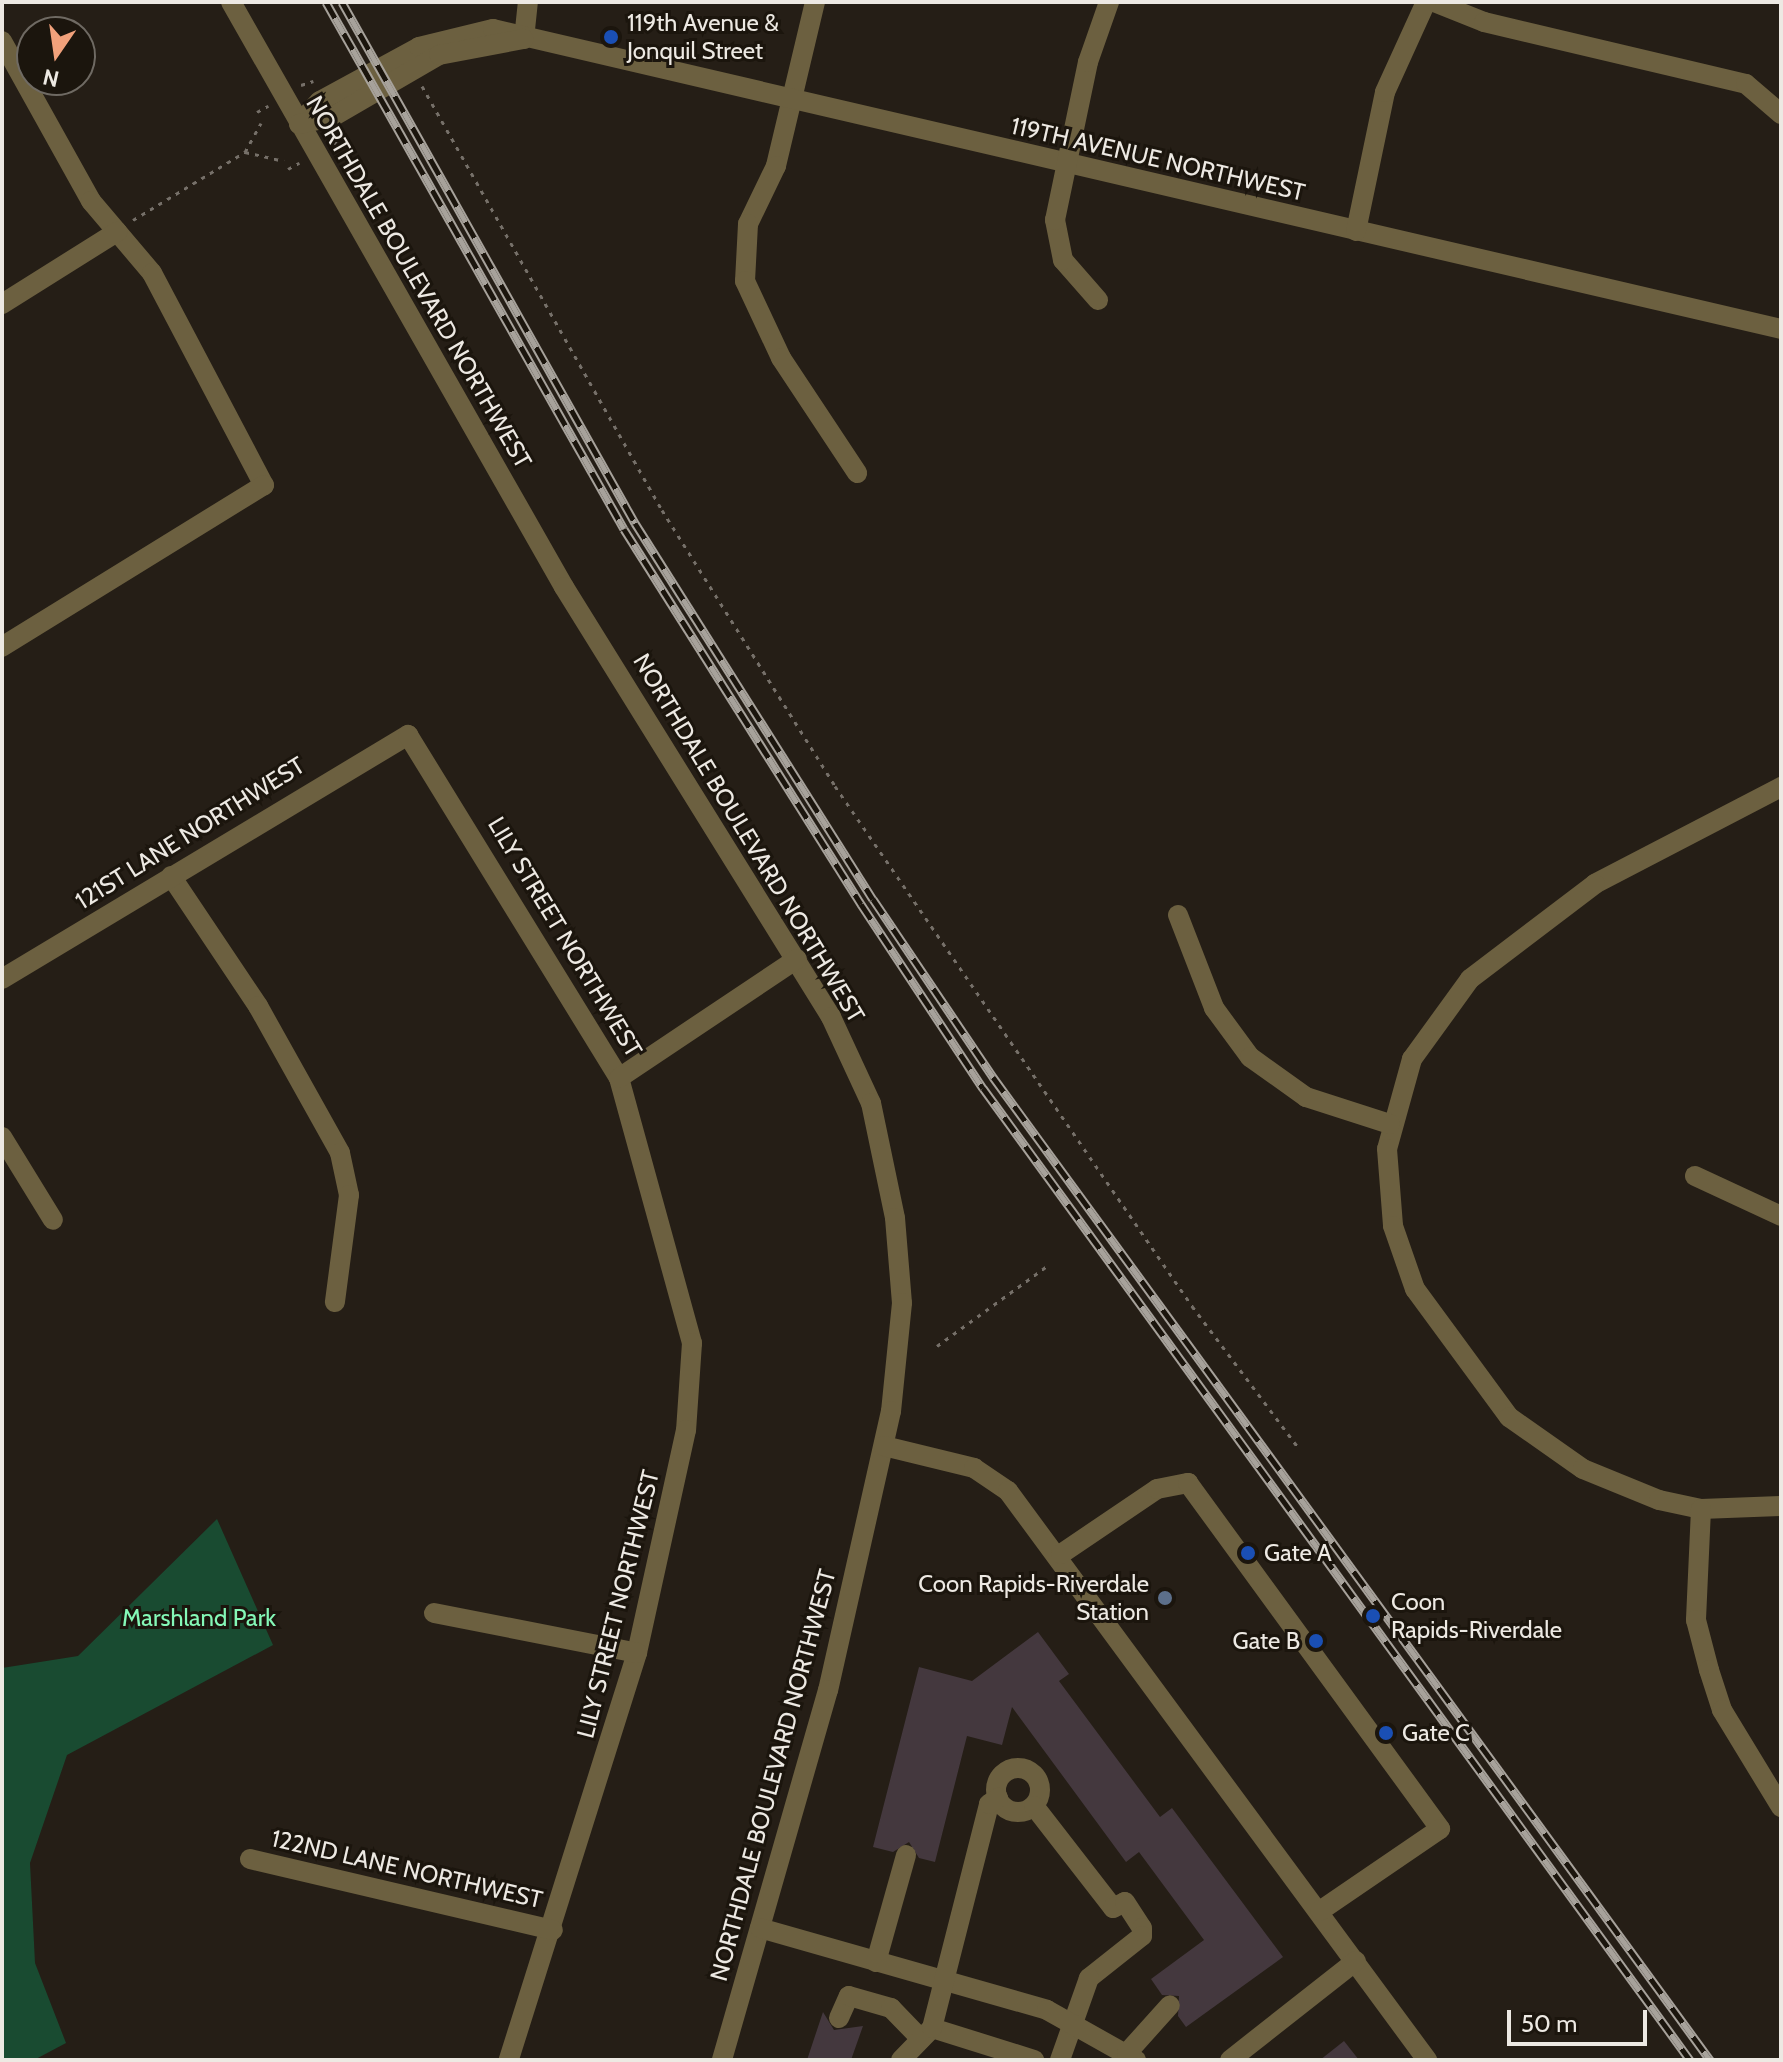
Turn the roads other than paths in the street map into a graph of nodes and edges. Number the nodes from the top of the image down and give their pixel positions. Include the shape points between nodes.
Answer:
1 (231, 2) edge
2 (528, 2) edge
3 (815, 2) edge
4 (1109, 2) edge
5 (1426, 2) edge
6 (1434, 2) edge
7 (524, 39) junction
8 (2, 41) edge
9 (793, 101) junction
10 (1781, 114) edge
11 (299, 124) junction
12 (1065, 164) junction
13 (1356, 231) junction
14 (117, 232) junction
15 (1098, 300) dead end
16 (2, 304) edge
17 (1781, 329) edge
18 (857, 473) dead end
19 (2, 647) edge
20 (408, 735) joint
21 (1781, 787) edge
22 (171, 876) junction
23 (1178, 915) dead end
24 (797, 959) junction
25 (2, 979) edge
26 (619, 1078) junction
27 (1390, 1124) junction
28 (2, 1137) edge
29 (1695, 1176) dead end
30 (1781, 1216) edge
31 (53, 1220) dead end
32 (335, 1302) dead end
33 (884, 1446) junction
34 (1781, 1506) edge
35 (1701, 1509) junction
36 (1061, 1554) junction
37 (434, 1613) dead end
38 (637, 1653) junction
39 (998, 1798) junction
40 (1034, 1806) junction
41 (1781, 1807) edge
42 (906, 1855) dead end
43 (250, 1859) dead end
44 (1320, 1911) junction
45 (760, 1928) junction
46 (553, 1930) junction
47 (1356, 1961) junction
48 (876, 1962) junction
49 (945, 1981) junction
50 (1170, 2005) dead end
51 (839, 2018) dead end
52 (1071, 2022) junction
53 (926, 2034) junction
54 (1132, 2056) edge
55 (509, 2060) edge
56 (722, 2060) edge
57 (901, 2060) edge
58 (1034, 2060) edge
59 (1060, 2060) edge
60 (1230, 2060) edge
61 (1427, 2060) edge

1 - 11 street, NORTHDALE BOULEVARD NORTHWEST
2 - 7 street
3 - 9 street
4 - 12 street
5 - 13 street via 1385,92
6 - 10 street via 1484,22 1746,84
7 - 9 street, 119TH AVENUE NORTHWEST
7 - 11 street, 119TH AVENUE NORTHWEST via 454,50 332,117
7 - 11 street, 119TH AVENUE NORTHWEST via 493,29 433,40 320,101
8 - 14 street via 78,180
9 - 12 street, 119TH AVENUE NORTHWEST
9 - 18 street via 771,179 748,224 745,281 781,358
11 - 24 street, NORTHDALE BOULEVARD NORTHWEST via 564,587
12 - 13 street, 119TH AVENUE NORTHWEST
12 - 15 street via 1056,244
13 - 17 street, 119TH AVENUE NORTHWEST
14 - 16 street
14 - 19 street via 152,273 264,485
20 - 22 street, 121ST LANE NORTHWEST
20 - 26 street, LILY STREET NORTHWEST
21 - 27 street via 1595,884 1470,979 1429,1028
22 - 25 street, 121ST LANE NORTHWEST
22 - 32 street via 258,1006 340,1153 349,1195
23 - 27 street via 1214,1008 1250,1057 1306,1097
24 - 26 street
24 - 33 street, NORTHDALE BOULEVARD NORTHWEST via 871,1103 895,1218 902,1303
26 - 38 street, LILY STREET NORTHWEST via 692,1343 670,1520
27 - 35 street via 1388,1186 1401,1256 1431,1317 1488,1395 1583,1469
28 - 31 street
29 - 30 street
33 - 36 street via 974,1468 1008,1491
33 - 45 street, NORTHDALE BOULEVARD NORTHWEST via 828,1690
34 - 35 street
35 - 41 street via 1696,1620 1709,1670 1722,1710
36 - 44 street
36 - 44 street via 1139,1501 1188,1483 1440,1829
37 - 38 street
38 - 46 street, LILY STREET NORTHWEST
39 - 40 street via 1014,1812
39 - 40 street via 1005,1773 1026,1770 1039,1786
39 - 49 street via 989,1804
40 - 52 street via 1113,1908 1125,1902 1142,1928 1142,1936 1089,1978
42 - 48 street
43 - 46 street, 122ND LANE NORTHWEST
44 - 47 street
45 - 48 street
45 - 56 street, NORTHDALE BOULEVARD NORTHWEST
46 - 55 street, LILY STREET NORTHWEST
47 - 60 street
47 - 61 street
48 - 49 street
49 - 52 street
49 - 53 street
50 - 54 street
51 - 53 street via 849,1996 891,2008
52 - 54 street
52 - 59 street
53 - 57 street
53 - 58 street

